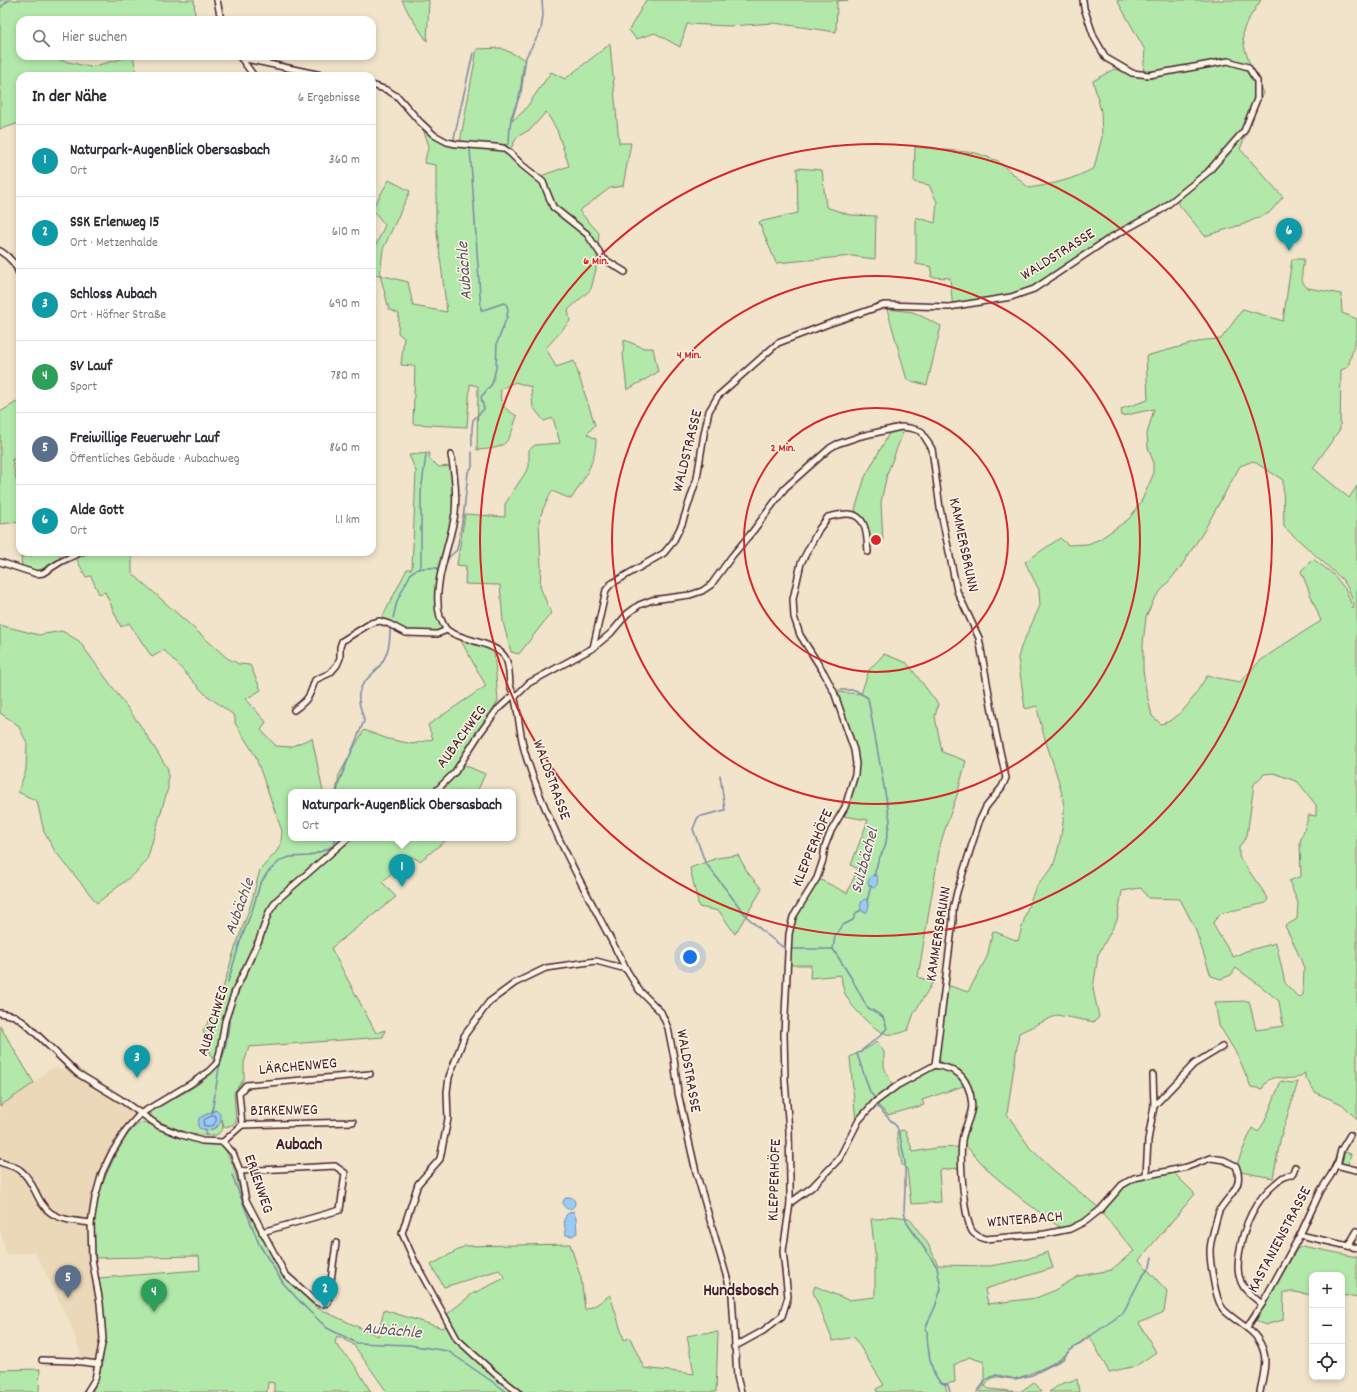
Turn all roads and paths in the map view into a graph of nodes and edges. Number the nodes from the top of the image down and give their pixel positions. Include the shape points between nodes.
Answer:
1 (217, 0) edge
2 (1083, 0) edge
3 (221, 16) edge
4 (242, 60) edge
5 (254, 60) edge
6 (251, 72) edge
7 (308, 72) edge
8 (376, 86) edge
9 (0, 251) edge
10 (16, 266) edge
11 (625, 272) dead end
12 (451, 456) dead end
13 (868, 552) dead end
14 (72, 556) edge
15 (0, 562) edge
16 (447, 630) junction
17 (593, 648) junction
18 (512, 697) junction
19 (294, 710) dead end
20 (438, 789) edge
21 (345, 841) edge
22 (626, 969) junction
23 (0, 1013) edge
24 (1222, 1047) dead end
25 (935, 1065) junction
26 (370, 1074) dead end
27 (1153, 1075) dead end
28 (1154, 1106) junction
29 (140, 1114) junction
30 (353, 1122) dead end
31 (242, 1125) junction
32 (1350, 1135) dead end
33 (223, 1142) junction
34 (0, 1162) edge
35 (1336, 1165) junction
36 (1295, 1167) dead end
37 (1357, 1170) edge
38 (240, 1171) junction
39 (1146, 1175) junction
40 (790, 1203) junction
41 (91, 1223) junction
42 (1357, 1231) edge
43 (262, 1232) junction
44 (1300, 1235) junction
45 (336, 1243) dead end
46 (1348, 1246) junction
47 (1357, 1248) edge
48 (1262, 1304) junction
49 (1247, 1327) junction
50 (734, 1347) junction
51 (42, 1360) dead end
52 (99, 1364) junction
53 (87, 1392) edge
54 (518, 1392) edge
55 (741, 1392) edge
56 (1260, 1392) edge

1 - 3 street
2 - 17 street, WALDSTRASSE via 1094,37 1106,58 1132,73 1149,75 1228,61 1248,67 1257,81 1257,99 1244,131 1208,172 1161,210 1110,238 1034,289 1011,297 949,307 884,305 778,343 718,396 709,411 697,478 682,524 664,554 611,584 606,590
4 - 6 street
5 - 7 street
8 - 11 street via 398,98 418,121 434,135 448,142 503,148 510,153 543,182 554,207 587,234 604,259
9 - 10 street
12 - 16 street via 456,479 455,513 438,594 440,615
13 - 40 street, KLEPPERHÖFE via 867,535 862,520 856,515 847,514 828,517 801,563 793,599 794,617 800,636 834,692 854,750 856,774 845,807 825,846 817,878 793,917 789,934 784,1034
14 - 15 street via 44,573 37,574
16 - 18 street, WALDSTRASSE via 503,653 510,670
16 - 19 street via 437,634 406,633 380,621 371,623 342,641 337,665 330,673 315,680 308,699
17 - 18 street via 529,683
17 - 25 street, KAMMERSBRUNN via 639,605 652,600 690,595 711,585 785,488 830,448 861,436 901,427 921,431 932,449 940,508 957,591 979,638 1006,778 979,822 957,892
18 - 20 street, AUBACHWEG via 497,710 455,772
18 - 22 street, WALDSTRASSE via 525,752 545,808
21 - 29 street, AUBACHWEG via 277,900 269,912 259,940 234,991 217,1063 192,1083
22 - 50 street, WALDSTRASSE via 639,990 661,1012 668,1028 678,1093 696,1172 732,1295
22 - 54 street via 596,961 546,968 515,983 489,1002 462,1040 449,1077 448,1119 440,1159 418,1184 402,1233 457,1339
23 - 29 street, ERLENWEG via 15,1016 77,1073
24 - 28 street via 1194,1064
25 - 39 street, WINTERBACH via 960,1073 972,1102 962,1138 961,1155 971,1230 978,1236 985,1239 1070,1230 1101,1209 1122,1185
25 - 40 street via 898,1085 874,1103 859,1120 839,1159 812,1187
26 - 31 street, LÄRCHENWEG via 246,1085 239,1093
27 - 28 street
28 - 39 street via 1148,1140
29 - 33 street, ERLENWEG via 159,1126 182,1135 202,1141
29 - 41 street, AUBACHWEG via 126,1130 102,1173
30 - 31 street, BIRKENWEG
31 - 33 street, BIRKENWEG
32 - 35 street, KASTANIENSTRASSE
33 - 38 street, ERLENWEG via 233,1153
34 - 41 street via 20,1170 28,1177 51,1213 64,1219
35 - 37 street
35 - 44 street, KASTANIENSTRASSE
36 - 48 street via 1292,1174 1286,1175 1266,1190 1246,1225 1241,1244 1238,1267 1240,1281 1247,1292
38 - 43 street, ERLENWEG via 246,1200
38 - 43 street via 335,1166 345,1173 340,1210
39 - 49 street, WINTERBACH via 1187,1167 1211,1158 1224,1160 1236,1166 1239,1173 1236,1187 1219,1212 1210,1249 1220,1304
40 - 50 street, KLEPPERHÖFE via 783,1251 788,1297 782,1316
41 - 52 street, AUBACHWEG via 92,1259 103,1339
42 - 46 street
43 - 45 street, ERLENWEG via 285,1274 320,1304 328,1303
44 - 46 street
44 - 48 street, KASTANIENSTRASSE
46 - 47 street
48 - 49 street, KASTANIENSTRASSE
49 - 56 street via 1258,1338 1264,1352
50 - 55 street, WALDSTRASSE
51 - 52 street
52 - 53 street, AUBACHWEG via 96,1379

